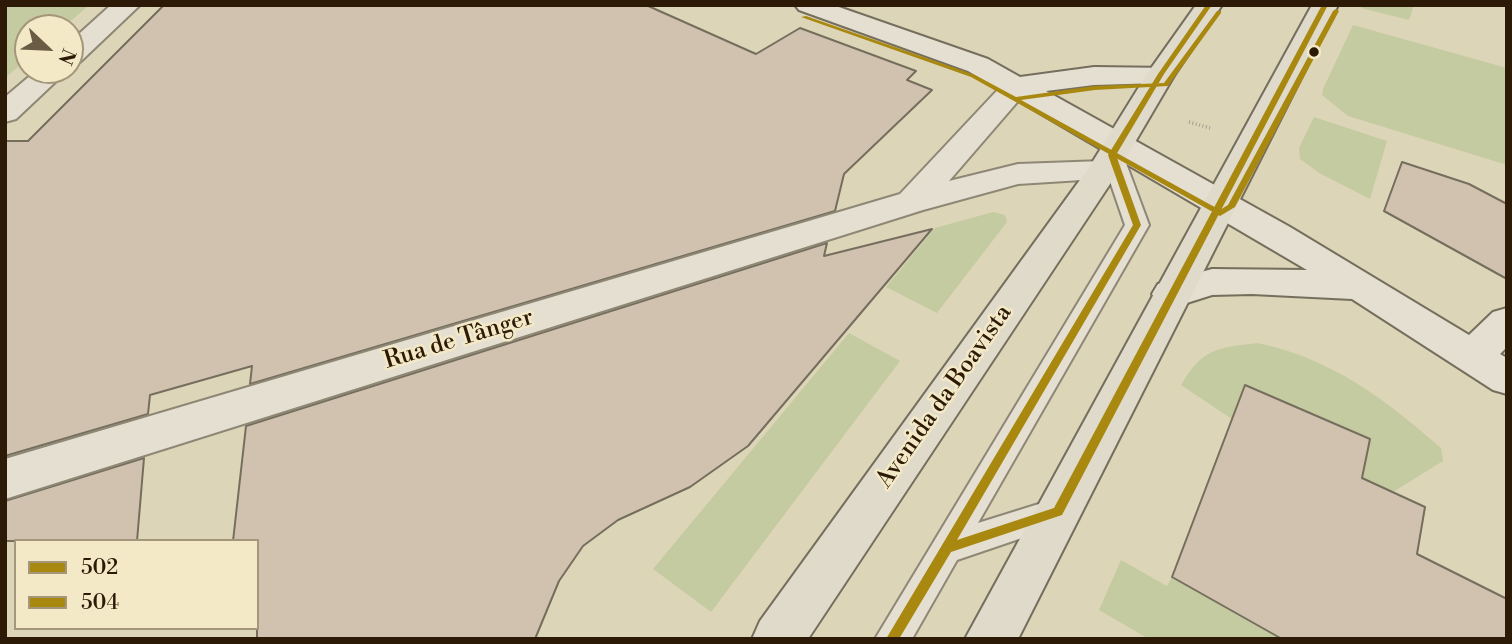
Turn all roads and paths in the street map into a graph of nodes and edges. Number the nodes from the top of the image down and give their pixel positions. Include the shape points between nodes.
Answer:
1 (127, 5) edge
2 (808, 5) edge
3 (1209, 5) edge
4 (1325, 5) edge
5 (84, 43) edge
6 (1161, 74) junction
7 (38, 84) edge
8 (1017, 86) junction
9 (5, 113) edge
10 (1111, 157) junction
11 (1220, 201) junction
12 (912, 202) junction
13 (1360, 286) junction
14 (1171, 295) junction
15 (1507, 322) edge
16 (1472, 357) junction
17 (1507, 378) edge
18 (5, 480) edge
19 (1058, 512) junction
20 (947, 548) junction
21 (778, 639) edge
22 (892, 639) edge
23 (991, 639) edge

1 - 5 street
2 - 8 street via 978,65
3 - 6 main road, Avenida da Boavista
4 - 11 main road
6 - 8 street via 1094,76
6 - 10 main road, Avenida da Boavista
7 - 9 street
8 - 10 street
8 - 12 street
10 - 11 street
10 - 12 street, Rua de Tânger via 1018,174
10 - 20 lane via 1137,225
10 - 21 main road, Avenida da Boavista
11 - 13 street
11 - 14 main road
12 - 18 street, Rua de Tânger
13 - 14 street via 1212,282
13 - 16 street
14 - 19 main road
15 - 16 street
16 - 17 street
19 - 20 lane
19 - 23 main road
20 - 22 lane

